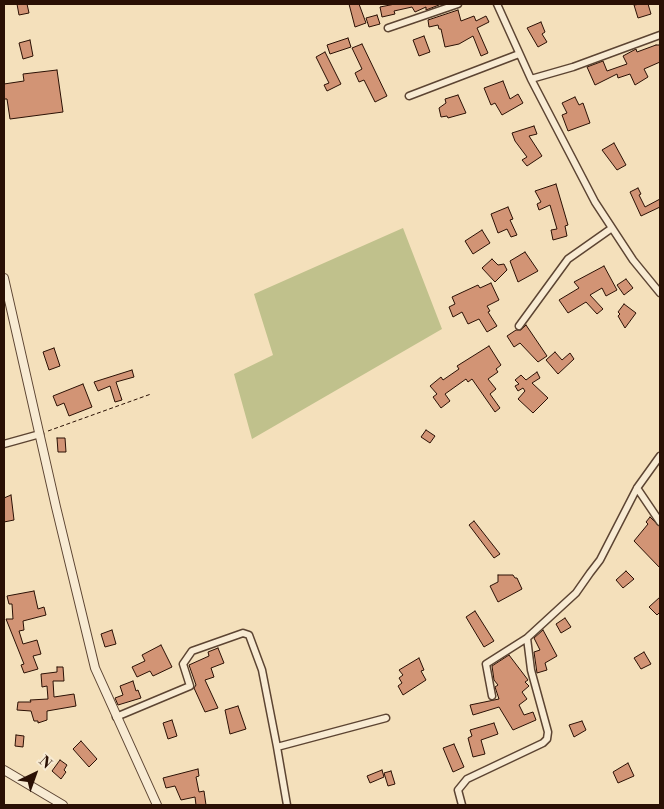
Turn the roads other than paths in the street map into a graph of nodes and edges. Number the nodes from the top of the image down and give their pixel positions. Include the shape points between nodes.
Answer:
1 (458, 4) edge
2 (497, 4) edge
3 (388, 28) dead end
4 (660, 36) edge
5 (519, 54) junction
6 (531, 79) junction
7 (409, 96) dead end
8 (612, 228) junction
9 (4, 278) edge
10 (660, 293) edge
11 (519, 326) dead end
12 (40, 434) junction
13 (4, 444) edge
14 (660, 456) edge
15 (637, 488) junction
16 (660, 522) edge
17 (527, 638) junction
18 (492, 696) dead end
19 (116, 716) junction
20 (386, 718) dead end
21 (277, 747) junction
22 (4, 770) edge
23 (63, 805) edge
24 (157, 805) edge
25 (287, 805) edge
26 (462, 805) edge

1 - 3 street
2 - 5 street
4 - 6 street
5 - 6 street
5 - 7 street
6 - 8 street via 594,202
8 - 10 street
8 - 11 street via 568,259
9 - 12 street
12 - 13 street
12 - 19 street via 96,668
14 - 15 street
15 - 16 street
15 - 17 street via 600,560 569,599
17 - 18 street via 486,664
17 - 26 street via 547,738 543,743 467,780 458,790
19 - 21 street via 190,686 183,664 192,651 243,633 249,634 262,670
19 - 24 street
20 - 21 street
21 - 25 street
22 - 23 street

